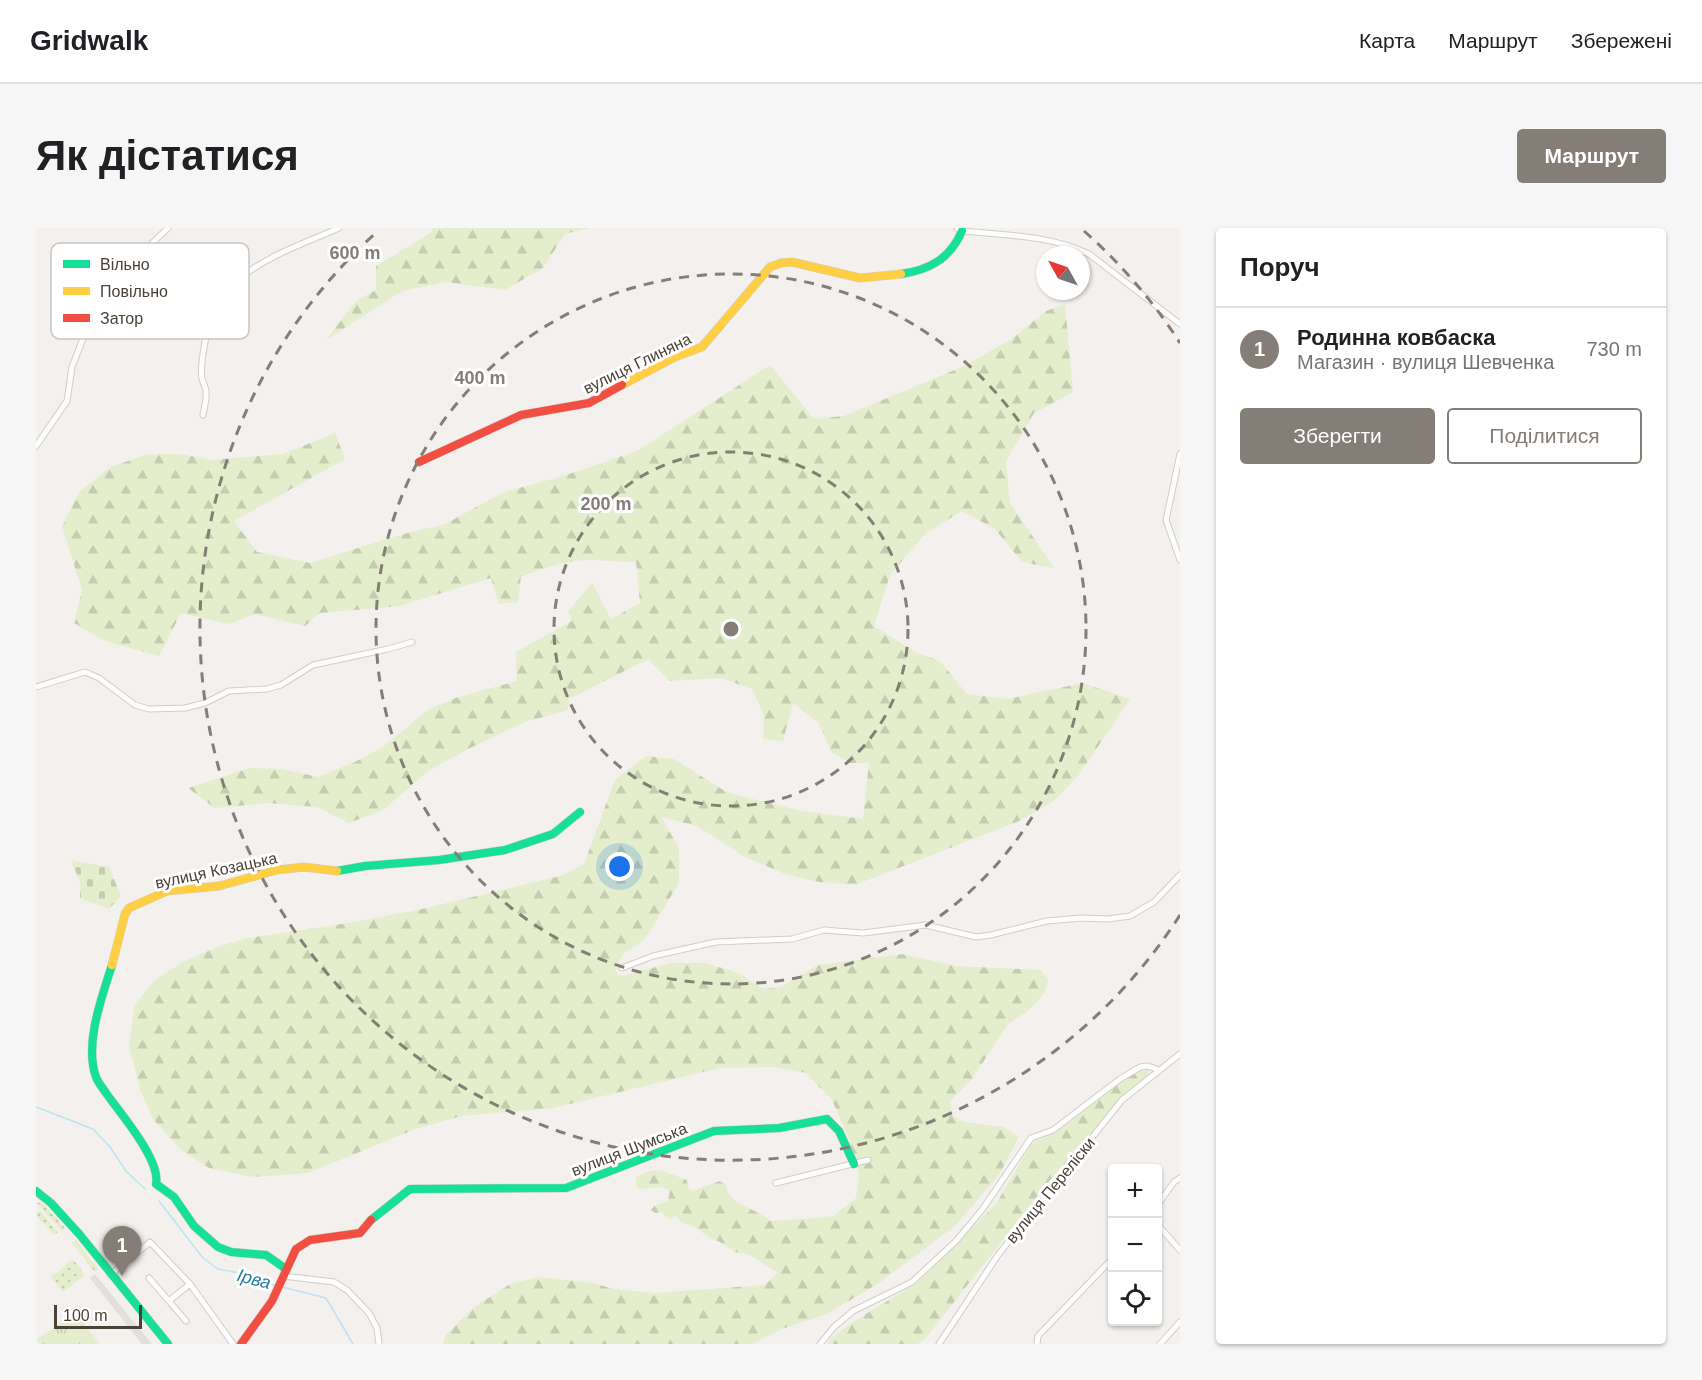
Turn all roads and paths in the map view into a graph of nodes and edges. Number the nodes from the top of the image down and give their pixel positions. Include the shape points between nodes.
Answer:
1 (168, 228) edge
2 (339, 228) edge
3 (959, 229) edge
4 (152, 243) edge
5 (249, 271) edge
6 (1180, 324) edge
7 (83, 339) edge
8 (205, 339) edge
9 (203, 415) dead end
10 (36, 446) edge
11 (1180, 454) edge
12 (419, 462) dead end
13 (1180, 560) edge
14 (412, 642) dead end
15 (36, 687) edge
16 (580, 812) dead end
17 (1180, 875) edge
18 (622, 968) dead end
19 (1180, 1054) edge
20 (1159, 1070) junction
21 (868, 1160) dead end
22 (854, 1164) junction
23 (1180, 1178) edge
24 (776, 1183) dead end
25 (36, 1191) edge
26 (1162, 1198) edge
27 (1162, 1229) edge
28 (1179, 1247) edge
29 (1108, 1264) edge
30 (110, 1275) junction
31 (149, 1278) dead end
32 (282, 1278) junction
33 (190, 1284) junction
34 (169, 1301) junction
35 (186, 1321) dead end
36 (1180, 1322) edge
37 (168, 1344) edge
38 (233, 1344) edge
39 (242, 1344) edge
40 (379, 1344) edge
41 (819, 1344) edge
42 (939, 1344) edge
43 (1037, 1344) edge
44 (1160, 1344) edge

1 - 4 street
2 - 5 street
3 - 6 street via 1074,246
3 - 12 street, вулиця Глиняна via 960,238 941,261 917,270 859,278 801,262 780,261 770,267 702,346 589,403 521,415
7 - 10 street via 72,367 67,401
8 - 9 street
11 - 13 street via 1166,520
14 - 15 street via 313,665 281,685 229,691 185,708 150,709 135,705 85,672
16 - 32 street, вулиця Козацька via 553,834 505,850 337,871 304,867 277,870 219,886 167,891 129,908 125,914 94,1023 96,1078 151,1158 156,1184 174,1197 194,1226 218,1247 266,1256
17 - 18 street via 1154,902 1119,918 1047,921 976,937 926,925 863,933 824,930 792,939 716,942 654,956
19 - 20 street, вулиця Переліски
20 - 41 street via 1140,1067 1053,1130 1031,1138 956,1241 912,1282 854,1311
20 - 42 street, вулиця Переліски via 1122,1100 1072,1162 998,1255
21 - 22 street
22 - 24 street
22 - 32 street, вулиця Шумська via 839,1131 827,1119 779,1128 714,1131 566,1188 410,1189 360,1233 310,1240 296,1249
23 - 26 street
25 - 30 street via 73,1227
27 - 28 street
29 - 43 street via 1038,1336
30 - 33 street via 150,1242
30 - 37 street
31 - 34 street
32 - 39 street, вулиця Шумська via 272,1301
32 - 40 street via 334,1282 347,1290 369,1313 377,1328
33 - 34 street
33 - 38 street
34 - 35 street
36 - 44 street

